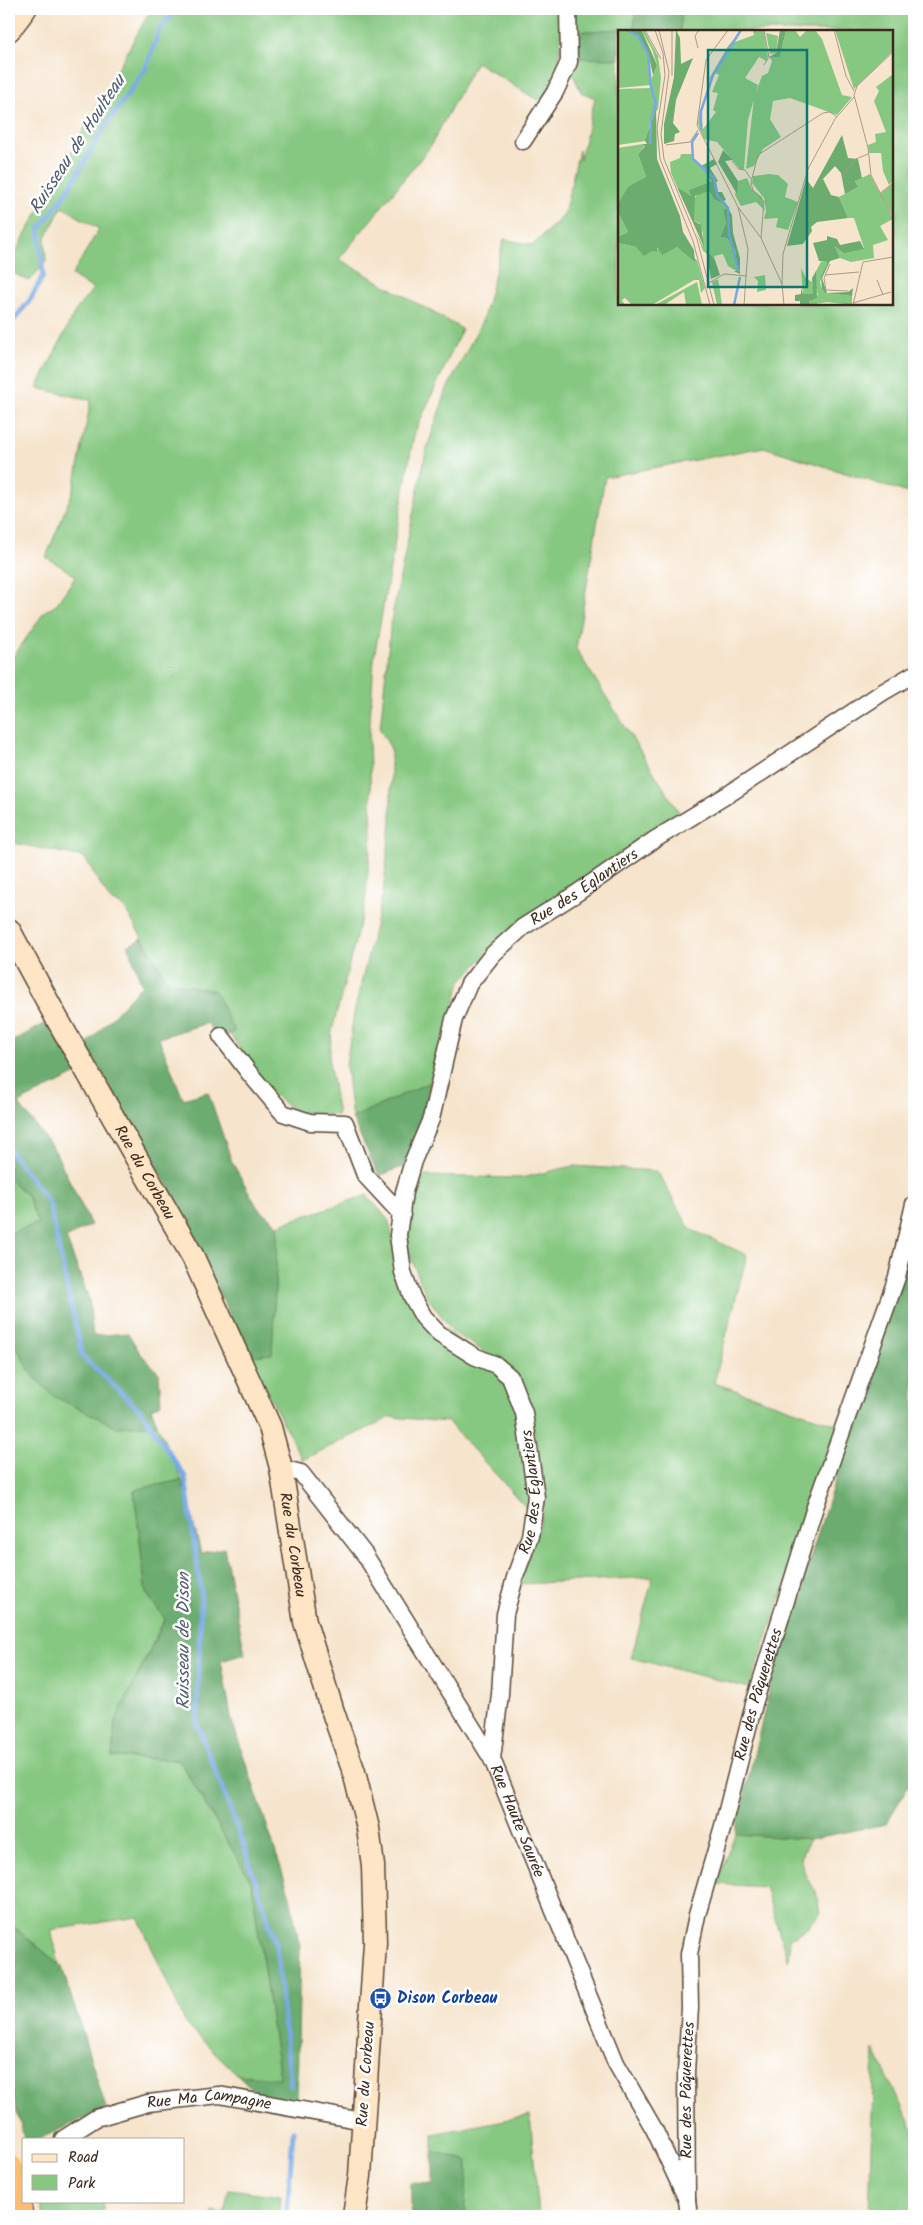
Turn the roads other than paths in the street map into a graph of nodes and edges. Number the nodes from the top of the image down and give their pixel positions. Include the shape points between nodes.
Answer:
1 (25, 9) edge
2 (568, 9) edge
3 (9, 30) edge
4 (523, 141) dead end
5 (914, 674) edge
6 (9, 930) edge
7 (221, 1036) dead end
8 (914, 1204) edge
9 (402, 1215) junction
10 (281, 1468) junction
11 (492, 1759) junction
12 (363, 2122) junction
13 (65, 2138) edge
14 (9, 2169) edge
15 (22, 2171) edge
16 (9, 2183) edge
17 (687, 2200) junction
18 (19, 2216) edge
19 (354, 2216) edge
20 (689, 2216) edge

1 - 3 street
2 - 4 street via 569,62 555,92
5 - 9 street, Rue des Églantiers via 523,927 493,954 469,984 454,1018 431,1119 404,1192
6 - 10 street, Rue du Corbeau via 193,1257 270,1428
7 - 9 street via 283,1113 310,1122 345,1123 365,1175
8 - 17 street, Rue des Pâquerettes via 897,1277 815,1507 754,1704 697,1915 689,1954
9 - 11 street, Rue des Églantiers via 398,1235 403,1272 423,1317 439,1334 474,1356 496,1365 510,1378 524,1413 536,1497 530,1536 505,1614
10 - 11 street, Rue Haute Saurée via 301,1473 365,1555
10 - 12 street, Rue du Corbeau via 305,1622 354,1772 368,1828 373,1866 375,1943
11 - 17 street, Rue Haute Saurée via 616,2062 654,2129
12 - 13 street, Rue Ma Campagne via 219,2095 148,2103 96,2118
12 - 19 street, Rue du Corbeau
14 - 18 highway, bridge
15 - 16 street
17 - 20 street, Rue Haute Saurée

